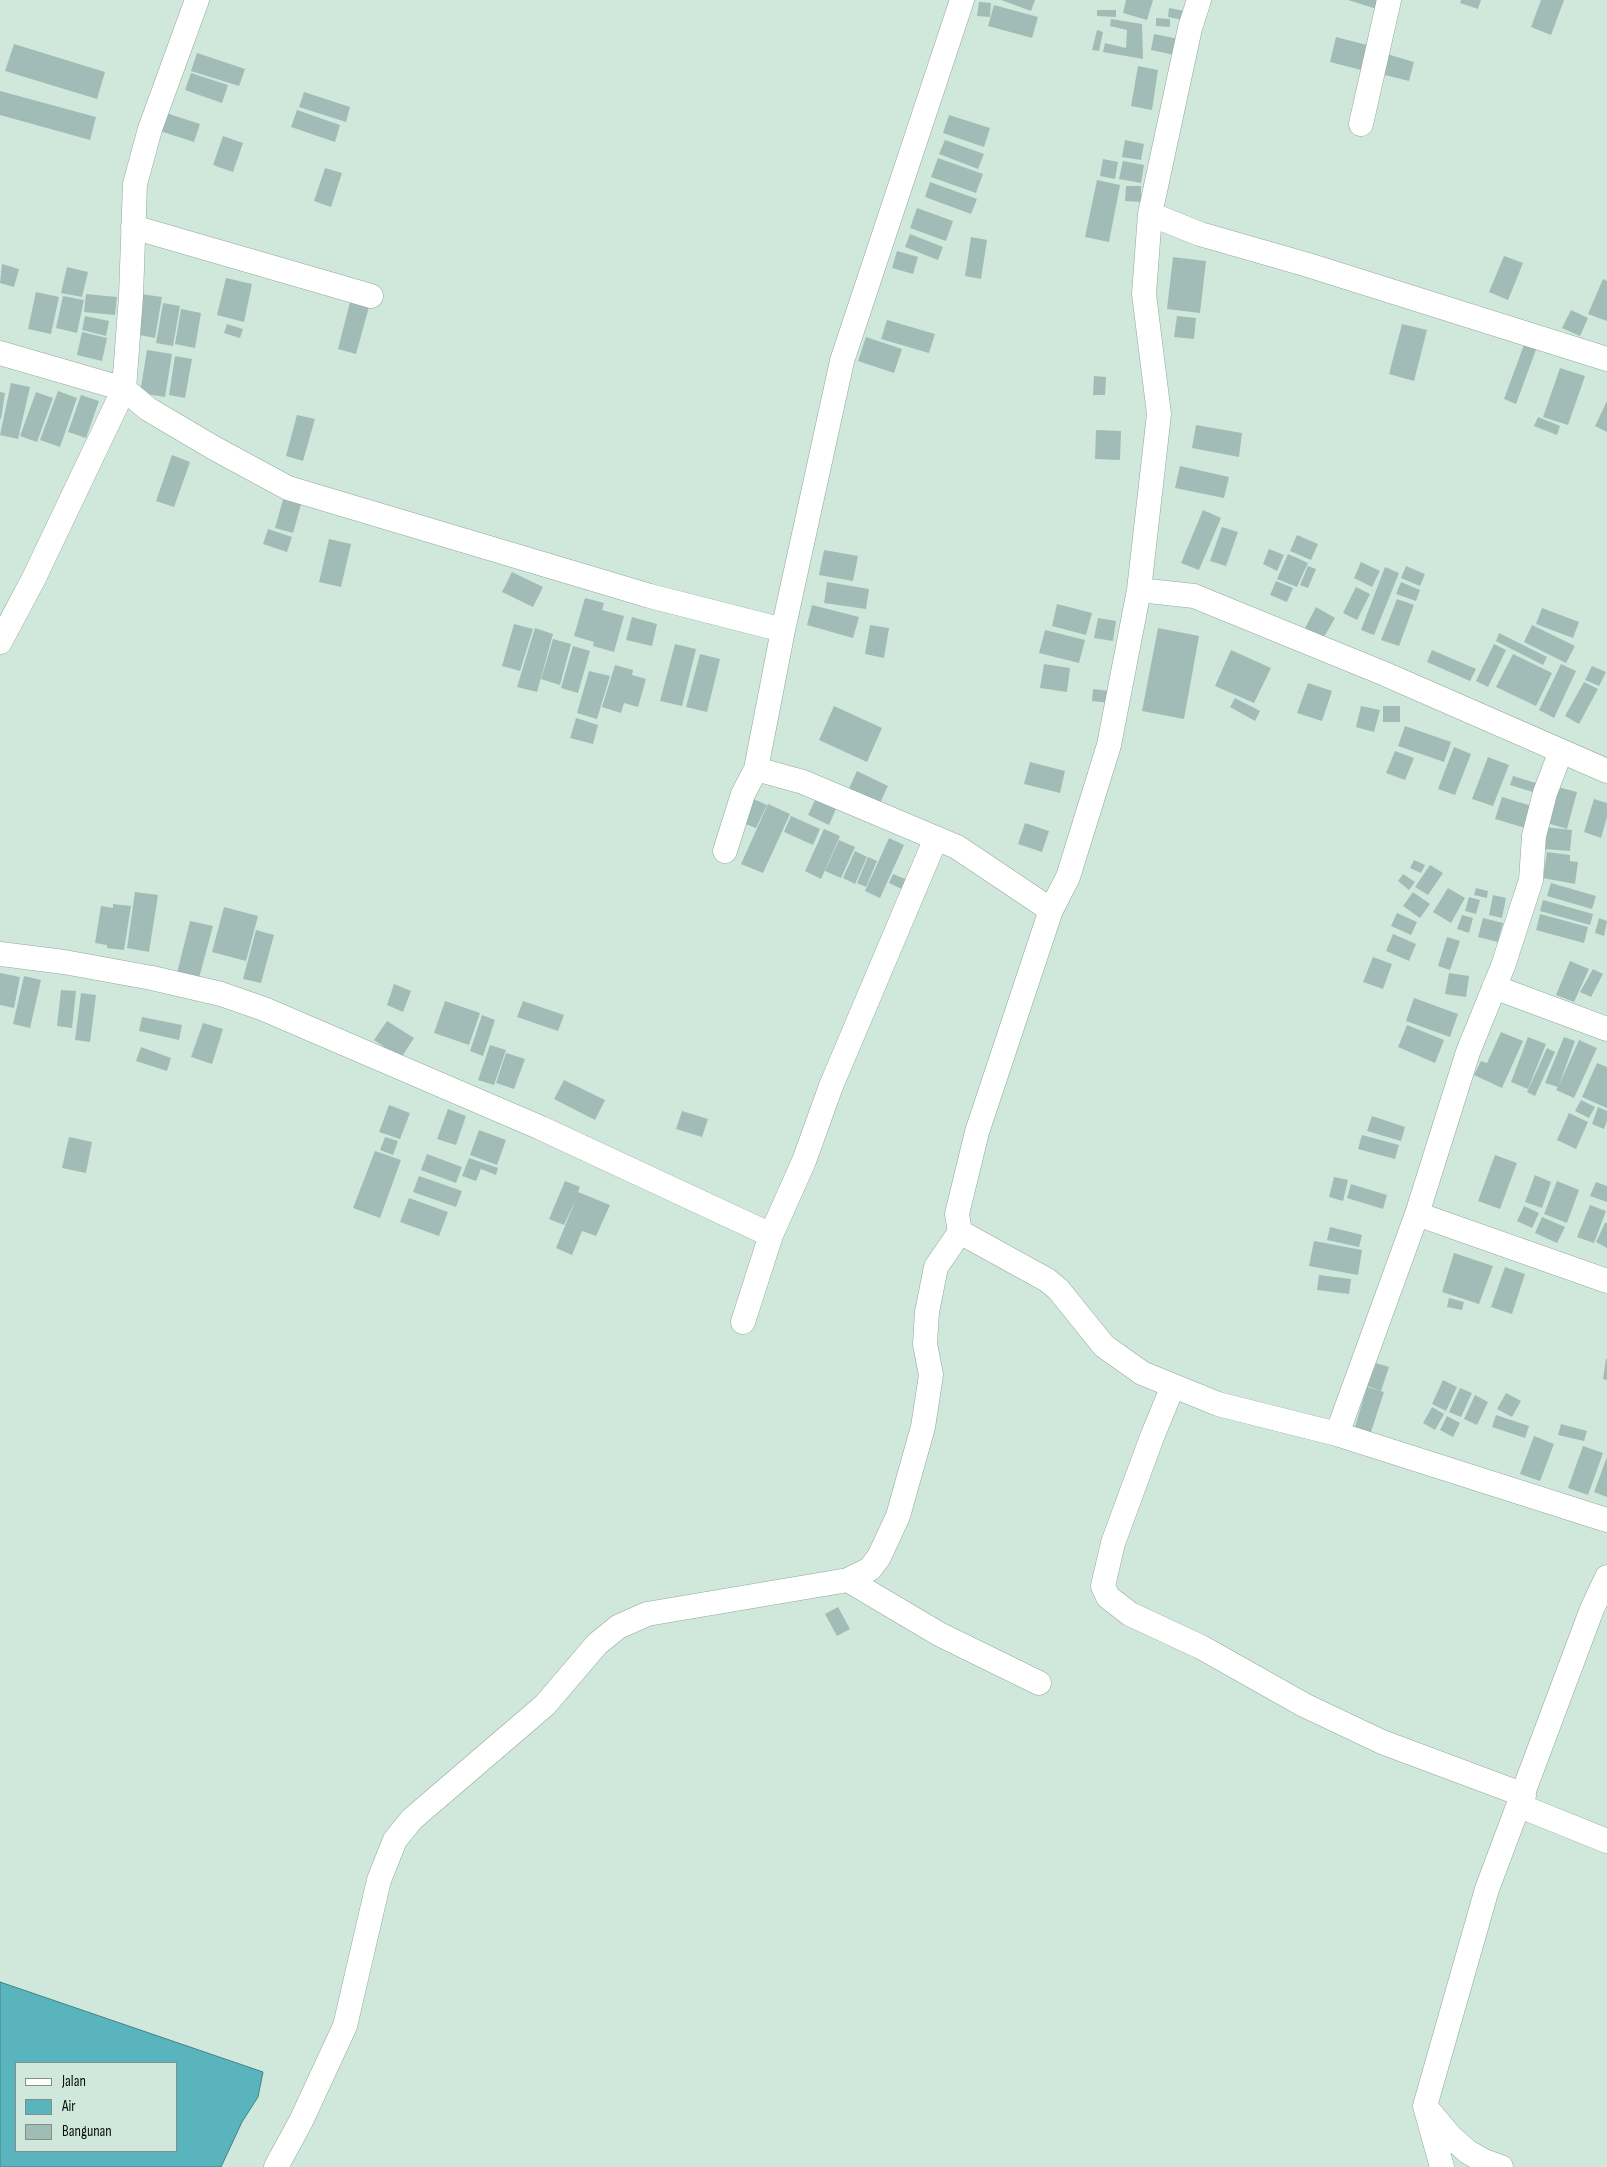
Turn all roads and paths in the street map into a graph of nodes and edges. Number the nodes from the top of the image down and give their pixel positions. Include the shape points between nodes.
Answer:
1 (198, 0) edge
2 (962, 0) edge
3 (1199, 0) edge
4 (1389, 0) edge
5 (1361, 124) dead end
6 (1150, 214) junction
7 (132, 227) junction
8 (370, 296) dead end
9 (0, 352) edge
10 (1607, 359) edge
11 (124, 389) junction
12 (1139, 590) junction
13 (783, 630) junction
14 (0, 642) edge
15 (1561, 751) junction
16 (756, 769) junction
17 (1607, 771) edge
18 (936, 838) junction
19 (725, 852) dead end
20 (1051, 910) junction
21 (0, 954) edge
22 (1494, 987) junction
23 (1607, 1029) edge
24 (1417, 1214) junction
25 (960, 1232) junction
26 (771, 1235) junction
27 (1607, 1281) edge
28 (743, 1322) dead end
29 (1174, 1386) junction
30 (1337, 1434) junction
31 (1607, 1520) edge
32 (1607, 1577) edge
33 (848, 1580) junction
34 (1039, 1683) dead end
35 (1522, 1800) junction
36 (1607, 1841) edge
37 (1424, 2106) junction
38 (276, 2167) edge
39 (1442, 2167) edge
40 (1501, 2167) edge

1 - 7 street via 150,129 135,184
2 - 13 street via 842,361
3 - 6 street via 1190,28
4 - 5 street
6 - 10 street via 1200,234
6 - 12 street via 1144,294 1159,414
7 - 8 street
7 - 11 street
9 - 11 street
11 - 13 street via 148,409 288,488 650,596
11 - 14 street
12 - 15 street via 1194,596
12 - 20 street via 1108,745 1068,877
13 - 16 street
15 - 17 street
15 - 22 street via 1545,792 1534,836 1531,880
16 - 18 street via 803,782
16 - 19 street via 743,794
18 - 20 street via 957,847
18 - 26 street
20 - 25 street via 977,1132 957,1214
21 - 26 street via 152,978 221,994 264,1009 541,1128
22 - 23 street
22 - 24 street via 1468,1052
24 - 27 street
24 - 30 street
25 - 29 street via 1047,1280 1104,1346 1142,1373
25 - 33 street via 936,1267 927,1312 926,1344 932,1375 924,1427 898,1516 870,1569
26 - 28 street
29 - 30 street via 1218,1404
29 - 35 street via 1113,1543 1102,1586 1108,1597 1130,1614 1201,1647 1322,1713 1382,1742
30 - 31 street
32 - 35 street via 1592,1609
33 - 34 street via 939,1634
33 - 38 street via 647,1614 618,1627 597,1644 545,1705 412,1819 395,1840 378,1880 345,2026
35 - 36 street
35 - 37 street via 1488,1889
37 - 39 street
37 - 40 street via 1468,2152

